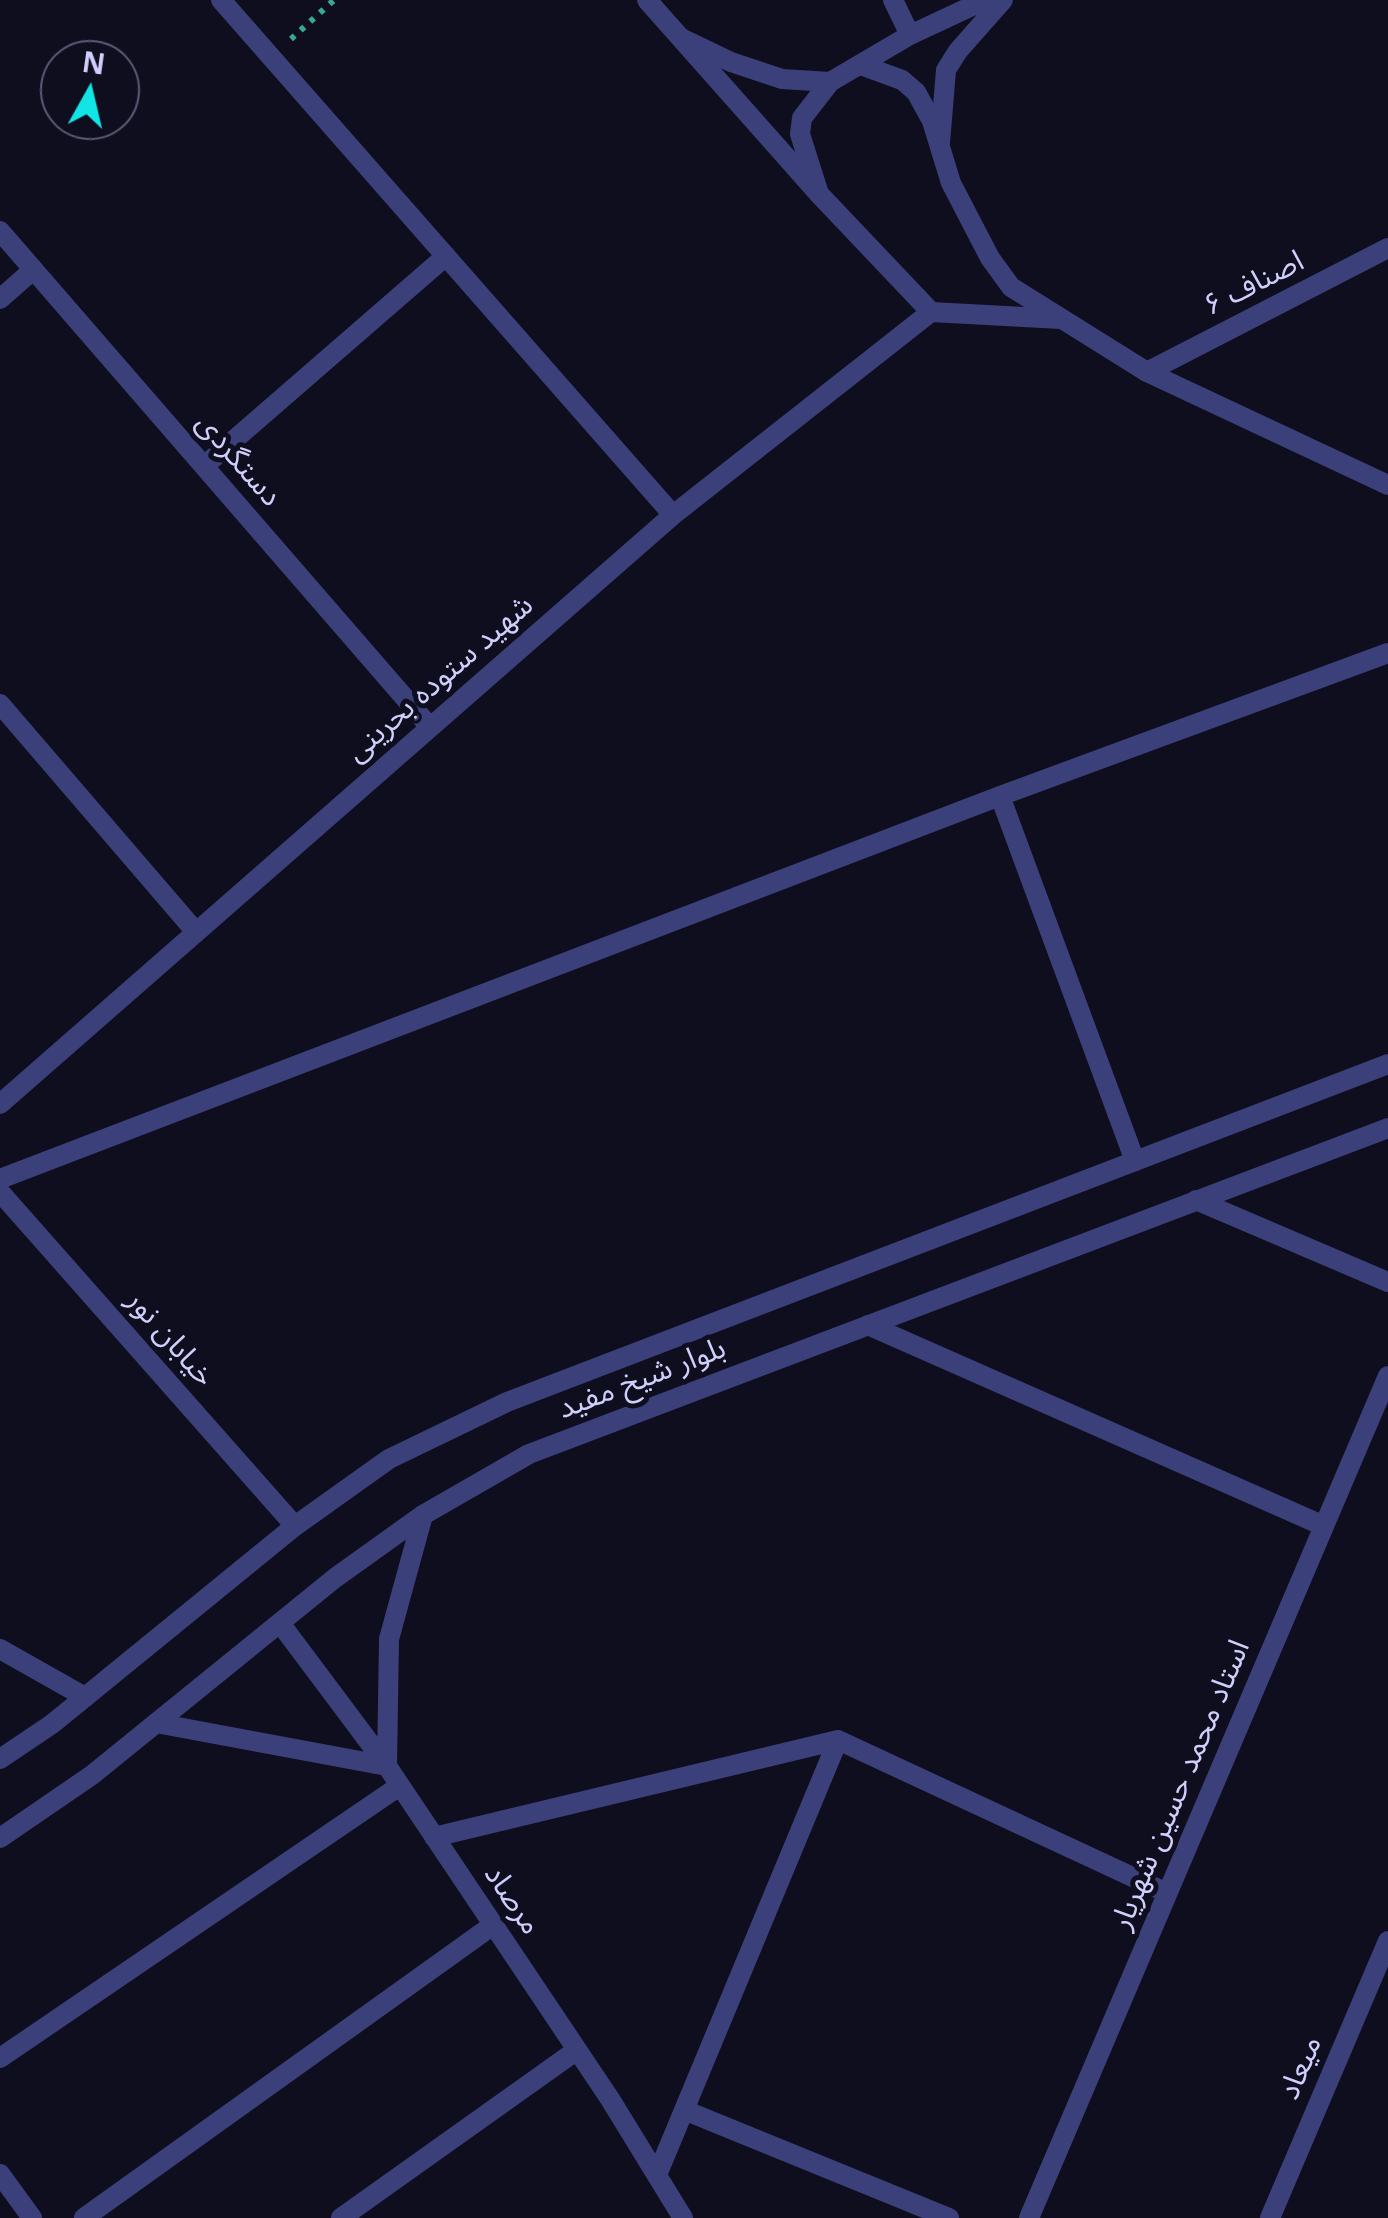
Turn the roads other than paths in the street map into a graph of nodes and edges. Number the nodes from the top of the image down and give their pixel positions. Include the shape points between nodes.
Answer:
1 (221, 0) edge
2 (646, 0) edge
3 (894, 0) edge
4 (985, 0) edge
5 (1004, 0) edge
6 (910, 35) junction
7 (680, 38) junction
8 (861, 65) junction
9 (830, 82) junction
10 (940, 145) junction
11 (819, 194) junction
12 (0, 231) edge
13 (1388, 248) edge
14 (446, 256) junction
15 (33, 270) junction
16 (0, 299) edge
17 (931, 312) junction
18 (1061, 318) junction
19 (1147, 372) junction
20 (204, 466) junction
21 (1388, 485) edge
22 (673, 515) junction
23 (1388, 653) edge
24 (0, 704) edge
25 (430, 727) junction
26 (1000, 796) junction
27 (196, 932) junction
28 (1388, 1064) edge
29 (0, 1104) edge
30 (1388, 1128) edge
31 (1135, 1161) junction
32 (0, 1179) edge
33 (0, 1192) edge
34 (1196, 1200) junction
35 (1388, 1282) edge
36 (868, 1325) junction
37 (1388, 1376) edge
38 (422, 1516) junction
39 (295, 1526) junction
40 (1324, 1526) junction
41 (280, 1623) junction
42 (0, 1649) edge
43 (86, 1696) junction
44 (156, 1723) junction
45 (838, 1740) junction
46 (0, 1759) edge
47 (387, 1766) junction
48 (398, 1787) junction
49 (434, 1837) junction
50 (0, 1838) edge
51 (1167, 1893) junction
52 (494, 1926) junction
53 (1388, 1941) edge
54 (577, 2050) junction
55 (0, 2058) edge
56 (684, 2110) junction
57 (0, 2174) edge
58 (657, 2174) junction
59 (32, 2218) edge
60 (84, 2218) edge
61 (342, 2218) edge
62 (683, 2218) edge
63 (950, 2218) edge
64 (1029, 2218) edge
65 (1270, 2218) edge

1 - 14 street
2 - 7 street
3 - 6 street
4 - 6 street
5 - 10 street via 946,70
6 - 8 street
7 - 9 street via 782,79
7 - 11 street
8 - 9 street
8 - 10 street via 916,92
9 - 11 street via 802,118 800,134
10 - 18 street via 951,183 990,258 1012,288
11 - 17 street
12 - 15 street, دستگردی
13 - 19 street, اصناف ۶
14 - 20 street
14 - 22 street
15 - 16 street
15 - 20 street, دستگردی
17 - 18 street
17 - 22 street, شهید ستوده بحرینی
18 - 19 street
19 - 21 street
20 - 25 street, دستگردی
22 - 25 street, شهید ستوده بحرینی
23 - 26 street
24 - 27 street
25 - 27 street, شهید ستوده بحرینی
26 - 31 street
26 - 32 street
27 - 29 street, شهید ستوده بحرینی
28 - 31 street, بلوار شیخ مفید
30 - 34 street, بلوار شیخ مفید
31 - 39 street, بلوار شیخ مفید via 508,1402 389,1459
33 - 39 street, خیابان نور
34 - 35 street
34 - 36 street, بلوار شیخ مفید
36 - 38 street, بلوار شیخ مفید via 529,1454
36 - 40 street
37 - 40 street, استاد محمد حسین شهریار
38 - 41 street, بلوار شیخ مفید
38 - 47 street via 389,1639
39 - 43 street, بلوار شیخ مفید
40 - 51 street, استاد محمد حسین شهریار
41 - 44 street, بلوار شیخ مفید
41 - 47 street, مرصاد
42 - 43 street
43 - 46 street, بلوار شیخ مفید
44 - 47 street
44 - 50 street, بلوار شیخ مفید
45 - 49 street
45 - 51 street
45 - 56 street
47 - 48 street, مرصاد
48 - 49 street, مرصاد
48 - 55 street
49 - 52 street, مرصاد
51 - 64 street, استاد محمد حسین شهریار
52 - 54 street, مرصاد
52 - 60 street
53 - 65 street, میعاد
54 - 58 street, مرصاد
54 - 61 street
56 - 58 street
56 - 63 street
57 - 59 street
58 - 62 street, مرصاد

